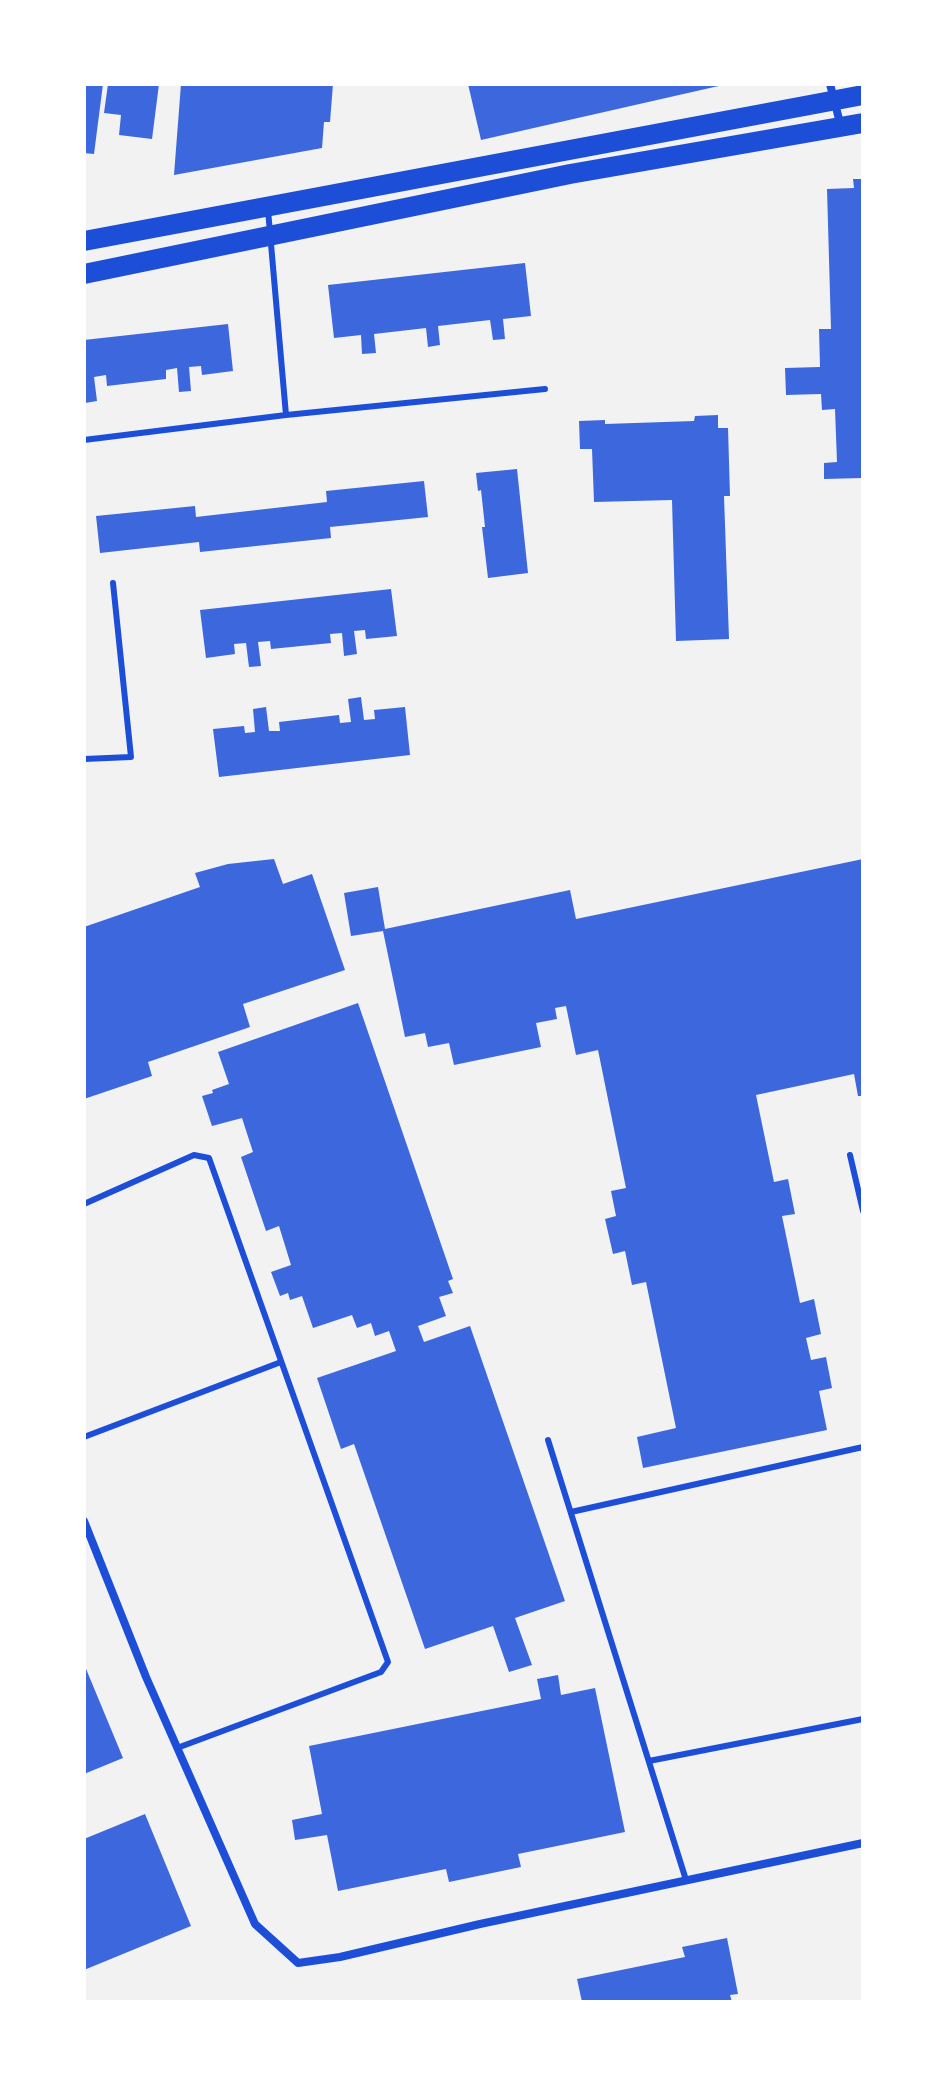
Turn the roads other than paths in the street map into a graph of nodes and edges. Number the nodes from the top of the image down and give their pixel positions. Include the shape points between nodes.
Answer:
1 (832, 93) edge
2 (863, 95) edge
3 (863, 123) edge
4 (841, 127) junction
5 (268, 206) junction
6 (270, 236) junction
7 (84, 241) edge
8 (84, 274) edge
9 (545, 389) dead end
10 (286, 415) junction
11 (84, 440) edge
12 (113, 583) dead end
13 (84, 759) edge
14 (850, 1155) dead end
15 (84, 1204) edge
16 (863, 1211) edge
17 (281, 1362) junction
18 (84, 1437) edge
19 (548, 1440) dead end
20 (863, 1447) edge
21 (571, 1512) junction
22 (84, 1521) edge
23 (863, 1719) edge
24 (177, 1748) junction
25 (649, 1761) junction
26 (863, 1843) edge
27 (686, 1880) junction

1 - 2 main road
1 - 4 street
1 - 5 main road
3 - 4 main road
4 - 6 main road via 570,174
5 - 6 lane
5 - 7 main road
6 - 8 main road
6 - 10 lane
9 - 10 lane
10 - 11 lane
12 - 13 lane via 131,757
14 - 16 lane
15 - 17 lane via 194,1155 209,1158
17 - 18 lane
17 - 24 lane via 388,1662 381,1672
19 - 21 lane
20 - 21 lane
21 - 25 lane
22 - 24 street
23 - 25 lane
24 - 27 street via 255,1924 298,1963
25 - 27 lane
26 - 27 street

